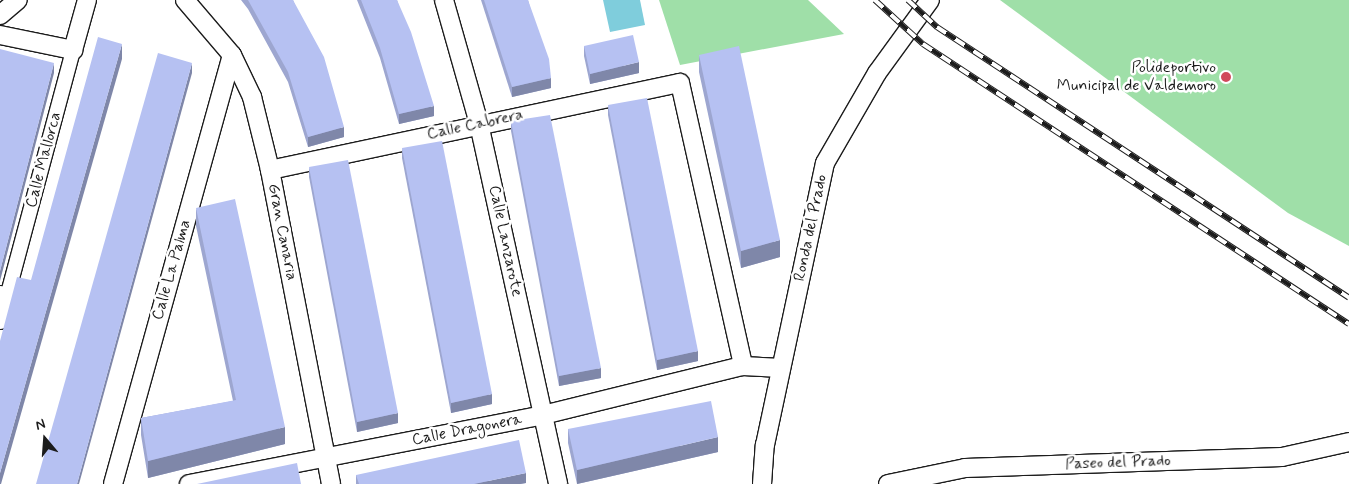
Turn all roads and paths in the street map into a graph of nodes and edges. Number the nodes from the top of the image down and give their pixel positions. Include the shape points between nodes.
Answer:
1 (18, 0) edge
2 (87, 0) edge
3 (185, 0) edge
4 (444, 0) edge
5 (930, 0) edge
6 (0, 15) edge
7 (0, 35) edge
8 (74, 50) junction
9 (232, 55) junction
10 (479, 124) junction
11 (270, 170) junction
12 (3, 296) edge
13 (0, 320) edge
14 (742, 366) junction
15 (782, 368) junction
16 (543, 415) junction
17 (1349, 442) edge
18 (326, 457) junction
19 (112, 484) edge
20 (189, 484) edge
21 (331, 484) edge
22 (558, 484) edge
23 (762, 484) edge
24 (888, 484) edge

1 - 6 street
2 - 8 street, Calle Mallorca
3 - 9 street, Gran Canaria
4 - 10 street, Calle Lanzarote
5 - 15 street, Ronda del Prado via 877,74 825,163
7 - 8 street
8 - 12 street, Calle Mallorca
9 - 11 street, Gran Canaria via 252,97
9 - 19 street, Calle La Palma
10 - 11 street, Calle Cabrera
10 - 14 street, Calle Cabrera via 680,83
10 - 16 street, Calle Lanzarote
11 - 18 street, Gran Canaria
12 - 13 street, Calle Mallorca
14 - 15 street, Calle Dragonera
14 - 16 street, Calle Dragonera
15 - 23 street, Ronda del Prado via 765,445
16 - 18 street, Calle Dragonera
16 - 22 street, Calle Lanzarote
17 - 24 street, Paseo del Prado via 1282,457 965,468
18 - 20 street, Calle Dragonera
18 - 21 street, Gran Canaria

